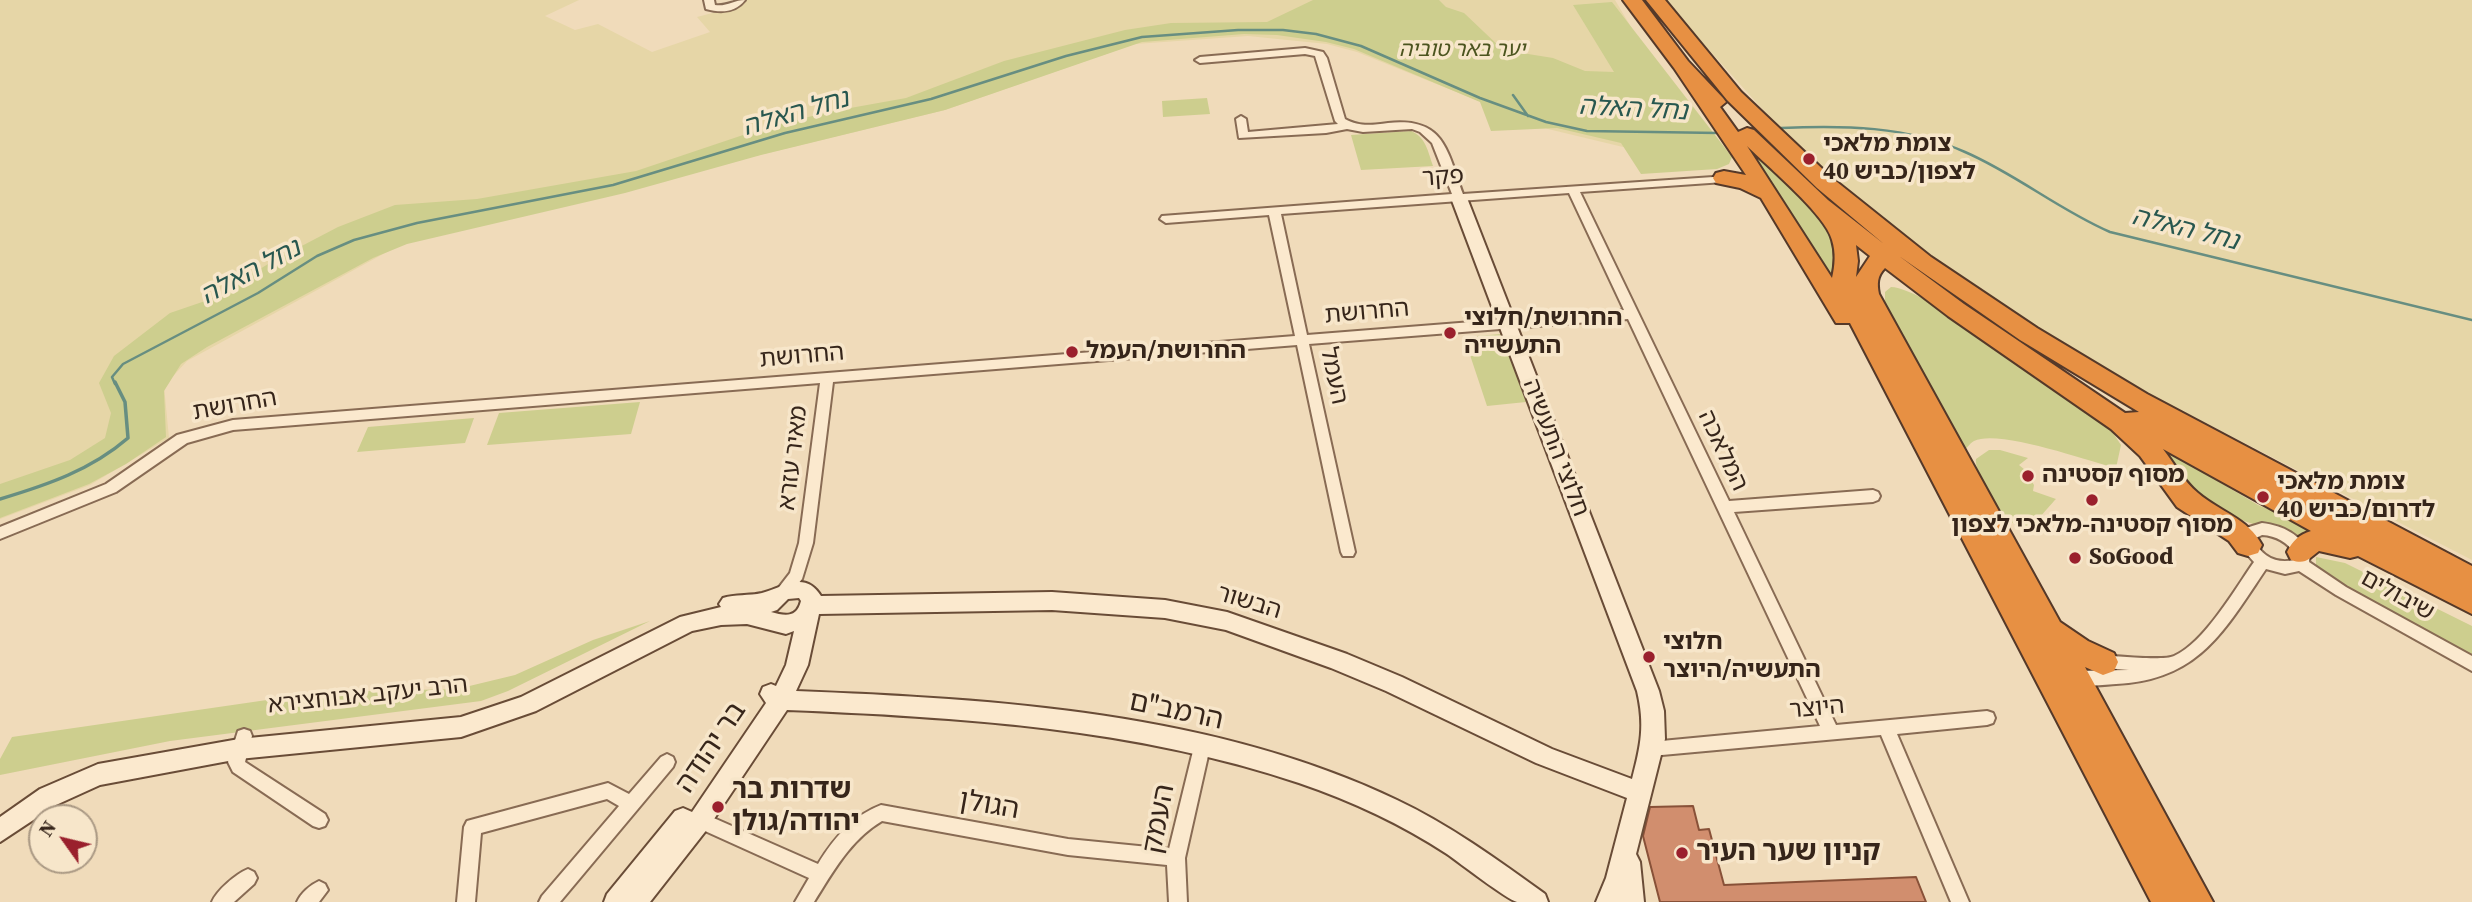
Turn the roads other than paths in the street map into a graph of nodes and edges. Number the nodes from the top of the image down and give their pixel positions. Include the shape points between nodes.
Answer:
1 (709, 0) edge
2 (740, 0) edge
3 (1632, 0) edge
4 (1655, 0) edge
5 (1200, 60) dead end
6 (1681, 65) junction
7 (1241, 119) dead end
8 (1346, 126) junction
9 (1738, 148) junction
10 (1724, 178) junction
11 (1573, 189) junction
12 (1769, 193) junction
13 (1459, 198) junction
14 (1820, 205) junction
15 (1274, 211) junction
16 (1166, 219) dead end
17 (1885, 249) junction
18 (1846, 271) junction
19 (1956, 310) junction
20 (1876, 313) junction
21 (1633, 314) junction
22 (1507, 324) junction
23 (1302, 342) junction
24 (2043, 368) junction
25 (827, 377) junction
26 (1928, 453) junction
27 (1873, 496) dead end
28 (1724, 507) junction
29 (0, 533) edge
30 (807, 543) junction
31 (1348, 552) dead end
32 (2256, 553) junction
33 (2301, 558) junction
34 (2419, 574) junction
35 (2472, 579) edge
36 (780, 593) junction
37 (2472, 602) edge
38 (810, 604) junction
39 (777, 623) junction
40 (2046, 625) junction
41 (2472, 664) edge
42 (2108, 669) junction
43 (2062, 671) junction
44 (776, 697) junction
45 (1987, 718) dead end
46 (2097, 719) junction
47 (1886, 727) junction
48 (1830, 733) junction
49 (241, 742) junction
50 (1202, 747) junction
51 (1651, 749) junction
52 (667, 762) dead end
53 (1639, 792) junction
54 (632, 804) junction
55 (0, 816) edge
56 (319, 820) dead end
57 (700, 820) junction
58 (0, 831) edge
59 (1627, 839) junction
60 (1176, 858) junction
61 (822, 875) junction
62 (248, 878) dead end
63 (221, 902) edge
64 (466, 902) edge
65 (548, 902) edge
66 (616, 902) edge
67 (635, 902) edge
68 (804, 902) edge
69 (1178, 902) edge
70 (1536, 902) edge
71 (1608, 902) edge
72 (1632, 902) edge
73 (1960, 902) edge
74 (2169, 902) edge
75 (2196, 902) edge

1 - 2 street via 710,7 719,9
3 - 6 highway
4 - 17 highway via 1749,112 1812,170
5 - 8 street via 1304,51 1319,54 1338,117
6 - 9 highway
6 - 14 highway
7 - 8 street via 1243,136
8 - 13 street, חלוצי התעשיה via 1360,130 1406,126 1427,132 1436,141
9 - 10 highway via 1741,164
9 - 12 highway
10 - 11 street, פקר
10 - 12 highway
11 - 13 street, פקר
11 - 21 street, המלאכה
12 - 26 highway
13 - 15 street, פקר
13 - 22 street, חלוצי התעשיה
14 - 17 highway
14 - 18 highway via 1843,236
15 - 16 street, פקר
15 - 23 street, העמל
17 - 18 highway via 1859,254
17 - 19 highway
17 - 20 highway via 1866,277 1867,294
17 - 35 highway via 2256,465
18 - 26 highway via 1844,287
19 - 20 highway via 1906,284 1890,281 1875,292
19 - 24 highway
20 - 40 highway
21 - 22 street, החרושת
21 - 28 street, המלאכה
22 - 23 street, החרושת
22 - 51 street, חלוצי התעשיה via 1648,691 1654,726
23 - 25 street, החרושת
23 - 31 street, העמל
24 - 32 highway via 2140,439 2179,492 2239,533
24 - 34 highway via 2287,506
25 - 29 street, החרושת via 233,425 183,439 111,488
25 - 30 street, מאיר עזרא
26 - 43 highway
27 - 28 street
28 - 48 street, המלאכה
30 - 36 street, מאיר עזרא via 797,575
30 - 38 street, מאיר עזרא
32 - 33 street via 2289,569
32 - 33 street, שיבולים via 2248,535 2269,529 2290,538
32 - 42 street via 2195,652 2151,673
33 - 34 highway via 2315,540 2332,541
33 - 41 street, שיבולים via 2342,591
34 - 37 highway
36 - 38 street via 798,589
36 - 39 street via 768,612
36 - 49 street, הרב יעקב אבוחצירא via 765,601 687,613 523,695 460,716
38 - 39 street via 793,624
38 - 44 street, בר יהודה via 797,665
38 - 53 street, הבשור via 1052,601 1164,609 1227,621 1361,670 1544,756
39 - 44 street, בר יהודה via 788,637 788,651
39 - 49 street, הרב יעקב אבוחצירא via 747,615 688,623 528,704 461,727
40 - 42 highway
40 - 43 highway
42 - 43 street
42 - 46 highway via 2094,694
43 - 46 highway
43 - 74 highway
44 - 50 street, הרמב"ם via 1020,715
44 - 57 street, בר יהודה
44 - 66 street, בר יהודה
45 - 47 street, היוצר
46 - 75 highway
47 - 48 street, היוצר
47 - 73 street
48 - 51 street, היוצר
49 - 55 street, הרב יעקב אבוחצירא via 119,757 55,779
49 - 56 street via 239,767
49 - 58 street, הרב יעקב אבוחצירא via 98,775 48,797
50 - 60 street, העמק
50 - 70 street, הרמב"ם via 1314,777 1372,800 1494,871
51 - 53 street, חלוצי התעשיה
52 - 54 street
53 - 59 street, חלוצי התעשיה
54 - 64 street via 608,791 473,827
54 - 65 street
57 - 61 street
57 - 67 street, בר יהודה
59 - 71 street, חלוצי התעשיה
59 - 72 street, חלוצי התעשיה
60 - 61 street, הגולן via 1068,847 881,813 846,837
60 - 69 street, העמק
61 - 68 street, הגולן
62 - 63 street

